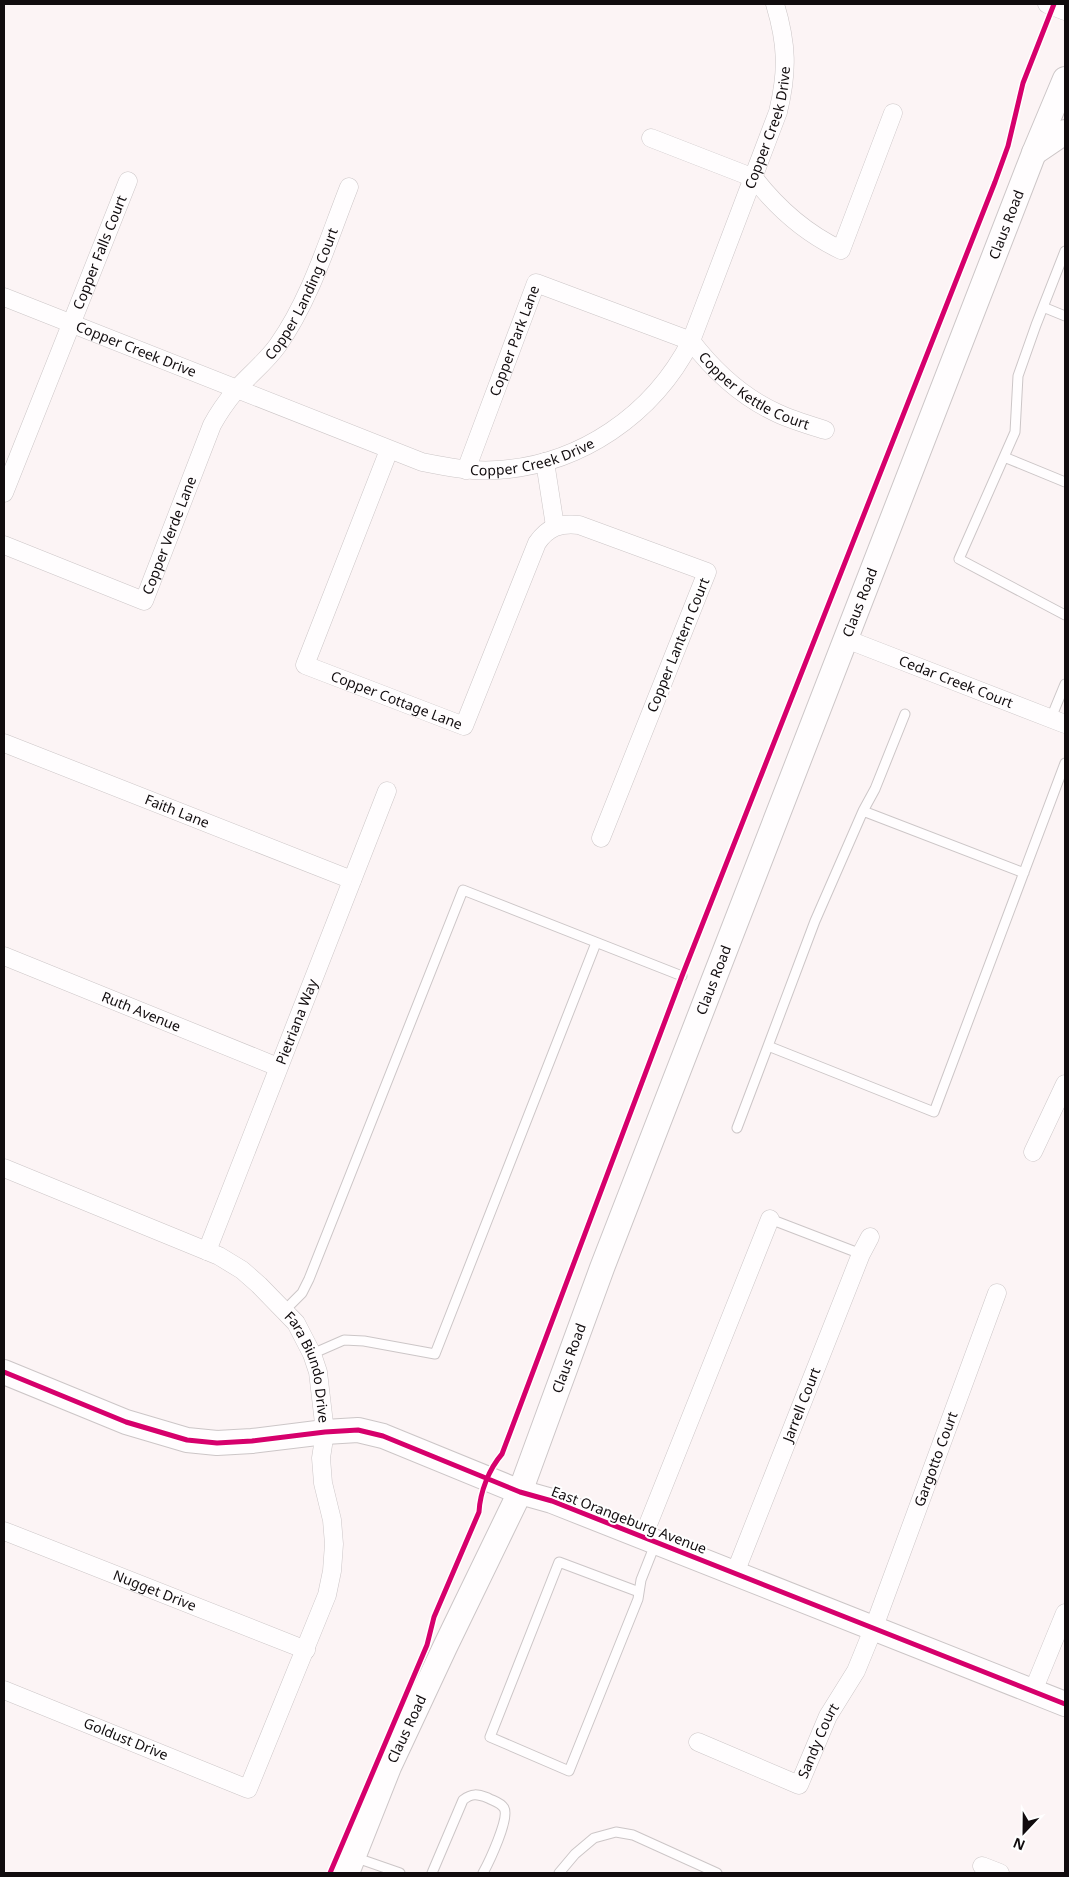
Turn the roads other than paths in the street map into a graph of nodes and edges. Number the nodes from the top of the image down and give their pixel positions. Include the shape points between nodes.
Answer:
1 (776, 4) edge
2 (1047, 4) edge
3 (1065, 11) edge
4 (1065, 79) edge
5 (893, 113) dead end
6 (1065, 132) edge
7 (650, 138) dead end
8 (1034, 153) junction
9 (754, 178) junction
10 (128, 181) dead end
11 (348, 187) dead end
12 (1065, 251) edge
13 (4, 297) edge
14 (1043, 307) junction
15 (1065, 316) edge
16 (71, 324) junction
17 (691, 341) junction
18 (237, 389) junction
19 (825, 430) dead end
20 (389, 450) junction
21 (1004, 458) junction
22 (546, 462) junction
23 (466, 470) junction
24 (1065, 482) edge
25 (4, 493) edge
26 (555, 526) junction
27 (4, 545) edge
28 (1065, 615) edge
29 (846, 639) junction
30 (1065, 684) edge
31 (905, 714) dead end
32 (1058, 721) edge
33 (4, 743) edge
34 (1065, 763) edge
35 (387, 791) dead end
36 (863, 811) junction
37 (600, 838) dead end
38 (1024, 873) junction
39 (352, 880) junction
40 (596, 943) junction
41 (4, 956) edge
42 (682, 976) dead end
43 (768, 1046) junction
44 (278, 1067) junction
45 (1065, 1084) edge
46 (737, 1128) dead end
47 (1034, 1152) dead end
48 (4, 1168) edge
49 (770, 1219) joint
50 (870, 1237) dead end
51 (207, 1251) junction
52 (862, 1254) junction
53 (997, 1293) dead end
54 (285, 1310) junction
55 (312, 1354) junction
56 (4, 1372) edge
57 (325, 1432) junction
58 (520, 1492) junction
59 (4, 1531) edge
60 (649, 1539) junction
61 (735, 1573) junction
62 (639, 1592) junction
63 (1065, 1613) edge
64 (874, 1627) junction
65 (306, 1650) junction
66 (4, 1690) edge
67 (1033, 1691) junction
68 (1065, 1704) edge
69 (698, 1742) dead end
70 (248, 1789) joint
71 (351, 1865) edge
72 (982, 1866) dead end
73 (400, 1873) edge
74 (432, 1873) edge
75 (483, 1873) edge
76 (559, 1873) edge
77 (717, 1873) edge
78 (1000, 1873) edge

1 - 9 street, Copper Creek Drive via 783,30 786,65 783,90
2 - 3 street
4 - 8 main road, Claus Road
5 - 9 street via 841,250 784,213
6 - 8 main road
7 - 9 street
8 - 29 main road, Claus Road
9 - 17 street, Copper Creek Drive
10 - 16 street, Copper Falls Court
11 - 18 street, Copper Landing Court via 291,326 259,369
12 - 14 lane
13 - 16 street, Copper Creek Drive
14 - 15 lane
14 - 21 lane via 1018,376 1015,432
16 - 18 street, Copper Creek Drive
16 - 25 street
17 - 19 street, Copper Kettle Court via 730,384 753,400 777,413
17 - 22 street, Copper Creek Drive via 670,376 623,424 575,452
17 - 23 street, Copper Park Lane via 536,283
18 - 20 street, Copper Creek Drive
18 - 27 street, Copper Verde Lane via 212,425 144,601
20 - 23 street, Copper Creek Drive via 422,462
20 - 26 street, Copper Cottage Lane via 305,665 464,726 537,543
21 - 24 lane
21 - 28 lane via 959,559
22 - 23 street, Copper Creek Drive via 497,470
22 - 26 street
26 - 37 street, Copper Lantern Court via 579,525 707,572
29 - 32 street, Cedar Creek Court
29 - 58 main road, Claus Road via 602,1268
30 - 32 lane
31 - 36 lane
33 - 39 street, Faith Lane
34 - 38 lane
35 - 39 street, Pietriana Way
36 - 38 lane
36 - 43 lane via 815,921
38 - 43 lane via 934,1112
39 - 44 street, Pietriana Way
40 - 42 lane
40 - 54 lane via 463,890 309,1279 302,1293
40 - 55 lane via 434,1354 344,1340
41 - 44 street, Ruth Avenue
43 - 46 lane
44 - 51 street, Pietriana Way
45 - 47 street
48 - 51 street, Fara Biundo Drive
49 - 52 lane
49 - 60 street
50 - 52 street, Jarrell Court
51 - 54 street, Fara Biundo Drive via 242,1270
52 - 61 street, Jarrell Court
53 - 64 street, Gargotto Court
54 - 55 street, Fara Biundo Drive via 296,1322
55 - 57 street, Fara Biundo Drive via 318,1372
56 - 57 main road, East Orangeburg Avenue via 126,1422 187,1440 217,1443 252,1441
57 - 58 main road, East Orangeburg Avenue via 358,1430 383,1436
57 - 65 street, Fara Biundo Drive via 321,1458 332,1520 332,1571 327,1595
58 - 60 main road, East Orangeburg Avenue
58 - 71 main road, Claus Road via 393,1759
59 - 65 street, Nugget Drive
60 - 61 main road, East Orangeburg Avenue
60 - 62 lane
61 - 64 main road, East Orangeburg Avenue
62 - 62 lane via 569,1771 490,1736 559,1562
63 - 67 street
64 - 67 main road, East Orangeburg Avenue
64 - 69 street, Sandy Court via 856,1671 828,1716 799,1785
65 - 70 street, Fara Biundo Drive
66 - 70 street, Goldust Drive
67 - 68 main road, East Orangeburg Avenue
71 - 73 lane
72 - 78 street
74 - 75 lane via 463,1800 470,1795 479,1795 500,1803 506,1820
76 - 77 lane via 594,1838 616,1832 633,1835

